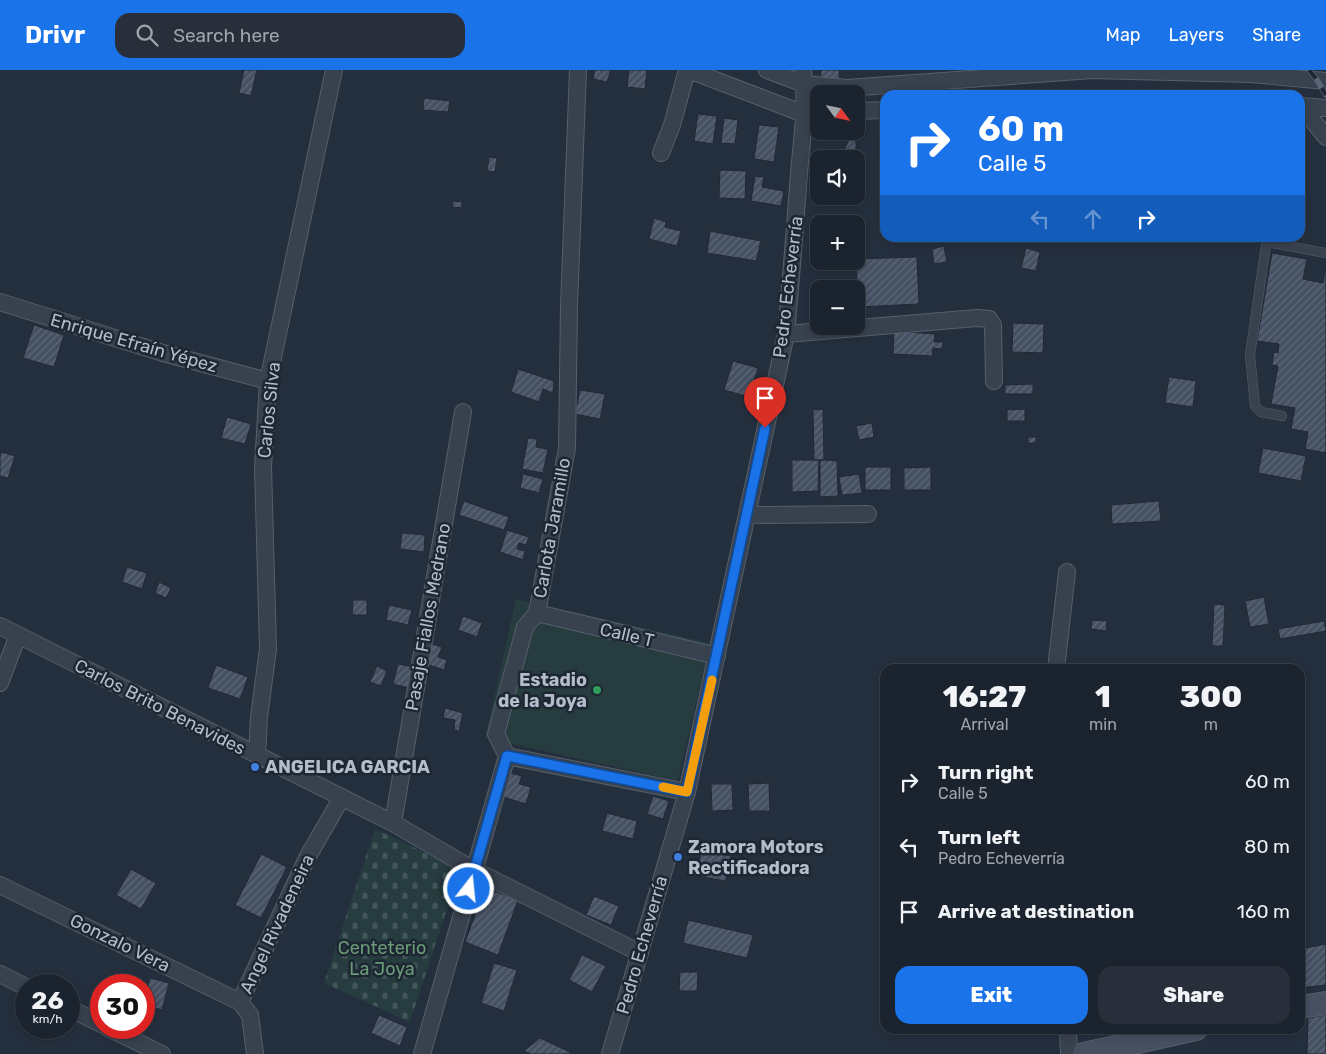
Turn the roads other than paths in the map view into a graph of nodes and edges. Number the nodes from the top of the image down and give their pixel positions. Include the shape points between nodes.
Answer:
1 (334, 70) edge
2 (578, 70) edge
3 (688, 70) edge
4 (767, 70) edge
5 (1282, 74) edge
6 (804, 77) edge
7 (1326, 81) edge
8 (1291, 90) edge
9 (1305, 104) edge
10 (1326, 108) edge
11 (810, 109) edge
12 (880, 110) edge
13 (865, 111) edge
14 (1305, 111) edge
15 (810, 114) edge
16 (810, 123) edge
17 (1326, 137) edge
18 (661, 153) dead end
19 (1266, 242) edge
20 (1275, 242) edge
21 (1326, 253) edge
22 (0, 302) edge
23 (786, 334) junction
24 (994, 380) dead end
25 (268, 381) junction
26 (464, 412) dead end
27 (1282, 416) dead end
28 (868, 514) dead end
29 (747, 515) junction
30 (1067, 572) dead end
31 (538, 613) junction
32 (0, 626) edge
33 (18, 635) junction
34 (717, 656) junction
35 (1057, 664) edge
36 (0, 683) edge
37 (257, 755) junction
38 (507, 756) junction
39 (687, 792) junction
40 (342, 797) junction
41 (393, 823) junction
42 (474, 870) junction
43 (0, 885) edge
44 (640, 953) junction
45 (0, 974) edge
46 (15, 982) edge
47 (240, 1002) junction
48 (1326, 1003) edge
49 (1305, 1006) edge
50 (1068, 1034) edge
51 (1174, 1034) edge
52 (131, 1039) edge
53 (162, 1054) edge
54 (254, 1054) edge
55 (422, 1054) edge
56 (610, 1054) edge
57 (1069, 1054) edge
58 (1084, 1054) edge

1 - 25 street, Carlos Silva
2 - 31 street, Carlota Jaramillo via 568,306 566,448
3 - 15 street
3 - 18 street
4 - 6 street
5 - 6 street via 1092,70 847,88
5 - 7 street
5 - 8 street
6 - 11 street, Pedro Echeverría
9 - 10 street
12 - 13 street
14 - 17 street
16 - 23 street, Pedro Echeverría
19 - 27 lane via 1250,350 1253,394 1258,410
20 - 21 lane
22 - 25 street, Enrique Efraín Yépez via 163,353
23 - 24 street via 989,319 993,325
23 - 29 street, Pedro Echeverría
25 - 37 street, Carlos Silva via 263,467 268,649
26 - 41 street, Pasaje Fiallos Medrano
28 - 29 street
29 - 34 street, Pedro Echeverría
30 - 35 street
31 - 34 street, Calle T
31 - 38 street, Carlota Jaramillo via 526,627 496,734
32 - 33 street, Carlos Brito Benavides
33 - 36 street
33 - 37 street, Carlos Brito Benavides
34 - 39 street, Pedro Echeverría
37 - 40 street, Carlos Brito Benavides
38 - 39 street
38 - 42 street
39 - 44 street, Pedro Echeverría
40 - 41 street, Carlos Brito Benavides
40 - 47 street, Angel Rivadeneira via 307,858
41 - 42 street, Carlos Brito Benavides
42 - 44 street, Carlos Brito Benavides
42 - 55 street
43 - 47 street, Gonzalo Vera
44 - 56 street, Pedro Echeverría
45 - 46 street
47 - 54 street, Angel Rivadeneira via 250,1015
48 - 49 street
50 - 57 street
51 - 58 street
52 - 53 street

